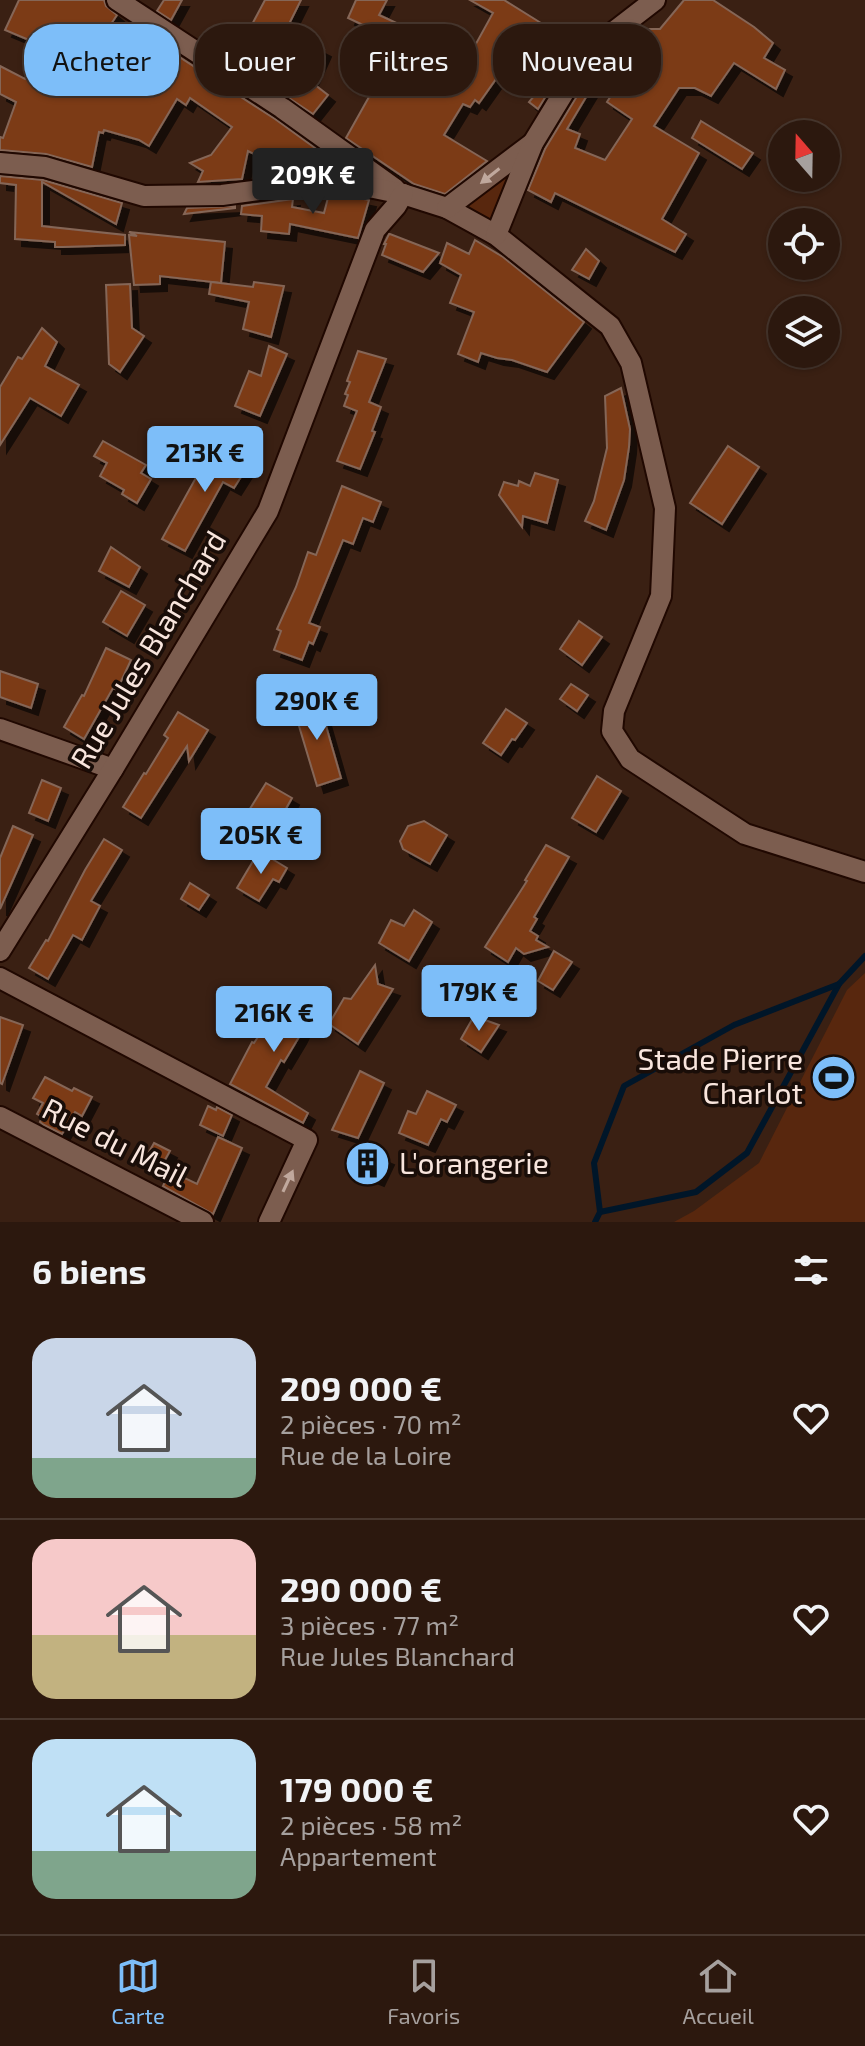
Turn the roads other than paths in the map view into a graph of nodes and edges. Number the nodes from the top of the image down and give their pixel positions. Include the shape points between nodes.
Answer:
1 (117, 0) edge
2 (655, 0) edge
3 (533, 143) junction
4 (0, 163) edge
5 (403, 194) junction
6 (447, 208) junction
7 (496, 235) junction
8 (0, 729) edge
9 (113, 769) junction
10 (865, 872) edge
11 (0, 951) edge
12 (0, 978) edge
13 (0, 1117) edge
14 (203, 1222) edge
15 (269, 1222) edge

1 - 5 street
2 - 3 street via 589,51
3 -> 6 street
3 - 7 street
4 - 5 street via 45,167 144,196 222,195 335,180
5 - 6 street
5 - 9 street, Rue Jules Blanchard via 375,230 268,511
6 - 7 street
7 - 10 street via 610,326 631,363 642,407 665,508 661,596 614,711 612,731 630,759 745,834
8 - 9 street
9 - 11 street, Rue Jules Blanchard
15 -> 12 street via 307,1140
13 - 14 street, Rue du Mail

